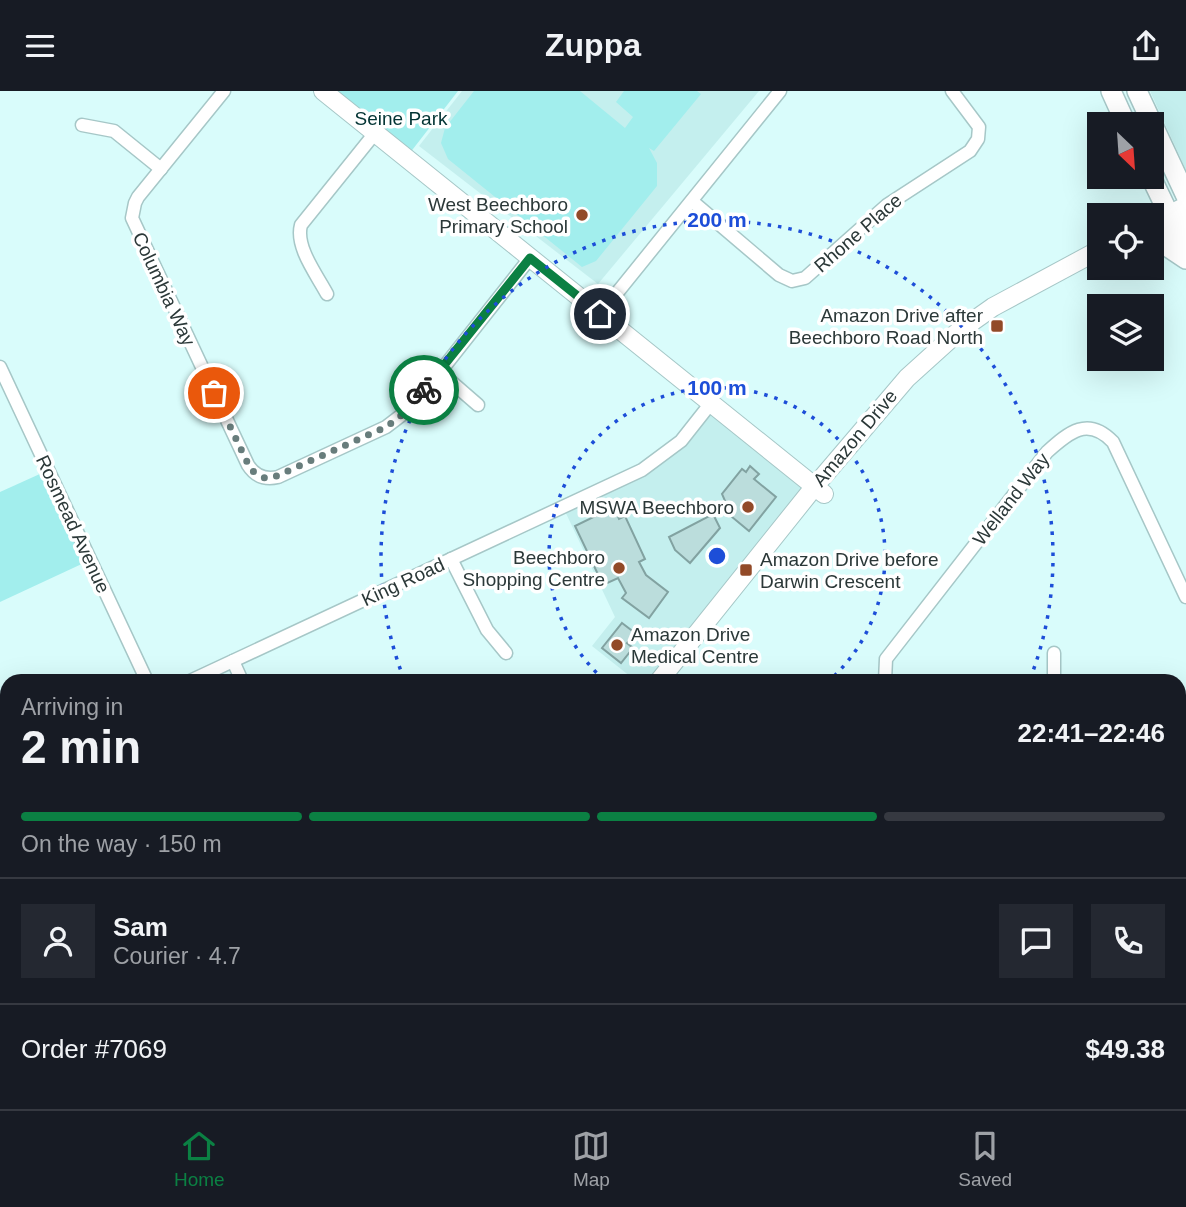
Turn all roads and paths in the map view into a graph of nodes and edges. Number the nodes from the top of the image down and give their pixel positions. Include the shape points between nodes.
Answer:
1 (224, 91) edge
2 (323, 91) edge
3 (780, 91) edge
4 (952, 91) edge
5 (1111, 91) edge
6 (1137, 91) edge
7 (1121, 112) edge
8 (82, 125) dead end
9 (375, 133) junction
10 (161, 169) junction
11 (1158, 189) edge
12 (1186, 196) edge
13 (692, 201) junction
14 (1174, 219) edge
15 (1164, 245) edge
16 (1186, 250) edge
17 (1087, 256) edge
18 (530, 258) junction
19 (1186, 259) edge
20 (1087, 269) edge
21 (327, 294) dead end
22 (600, 314) junction
23 (0, 367) edge
24 (440, 372) junction
25 (711, 403) junction
26 (478, 405) dead end
27 (819, 490) junction
28 (451, 559) junction
29 (1186, 597) edge
30 (506, 653) dead end
31 (1054, 653) dead end
32 (233, 661) junction
33 (144, 674) edge
34 (205, 674) edge
35 (239, 674) edge
36 (665, 674) edge
37 (676, 674) edge
38 (886, 674) edge
39 (1054, 674) edge

1 - 10 street, Columbia Way
2 - 9 street
3 - 13 street
4 - 13 street, Rhone Place via 979,127 976,145 887,205 805,278 792,281 779,275
5 - 7 main road
6 - 12 main road
8 - 10 street via 114,131
9 - 18 street
9 - 21 street via 301,225 302,245
10 - 24 street, Columbia Way via 135,203 134,225 248,465 257,475 278,477 386,427
11 - 14 main road
13 - 22 street
14 - 16 main road
15 - 19 main road
17 - 27 street, Amazon Drive via 1013,295 959,331 907,378
18 - 22 street
18 - 24 street, Columbia Way
20 - 27 street, Amazon Drive via 1023,300 961,341 907,392
22 - 25 street
23 - 33 street, Rosmead Avenue
24 - 26 street
25 - 27 street
25 - 28 street, King Road via 681,441 642,470
27 - 36 street, Amazon Drive
27 - 37 street, Amazon Drive
28 - 30 street via 487,630
28 - 32 street, King Road
29 - 38 street, Welland Way via 1113,442 1102,431 1076,431 1047,452 887,659
31 - 39 street
32 - 34 street, King Road
32 - 35 street

